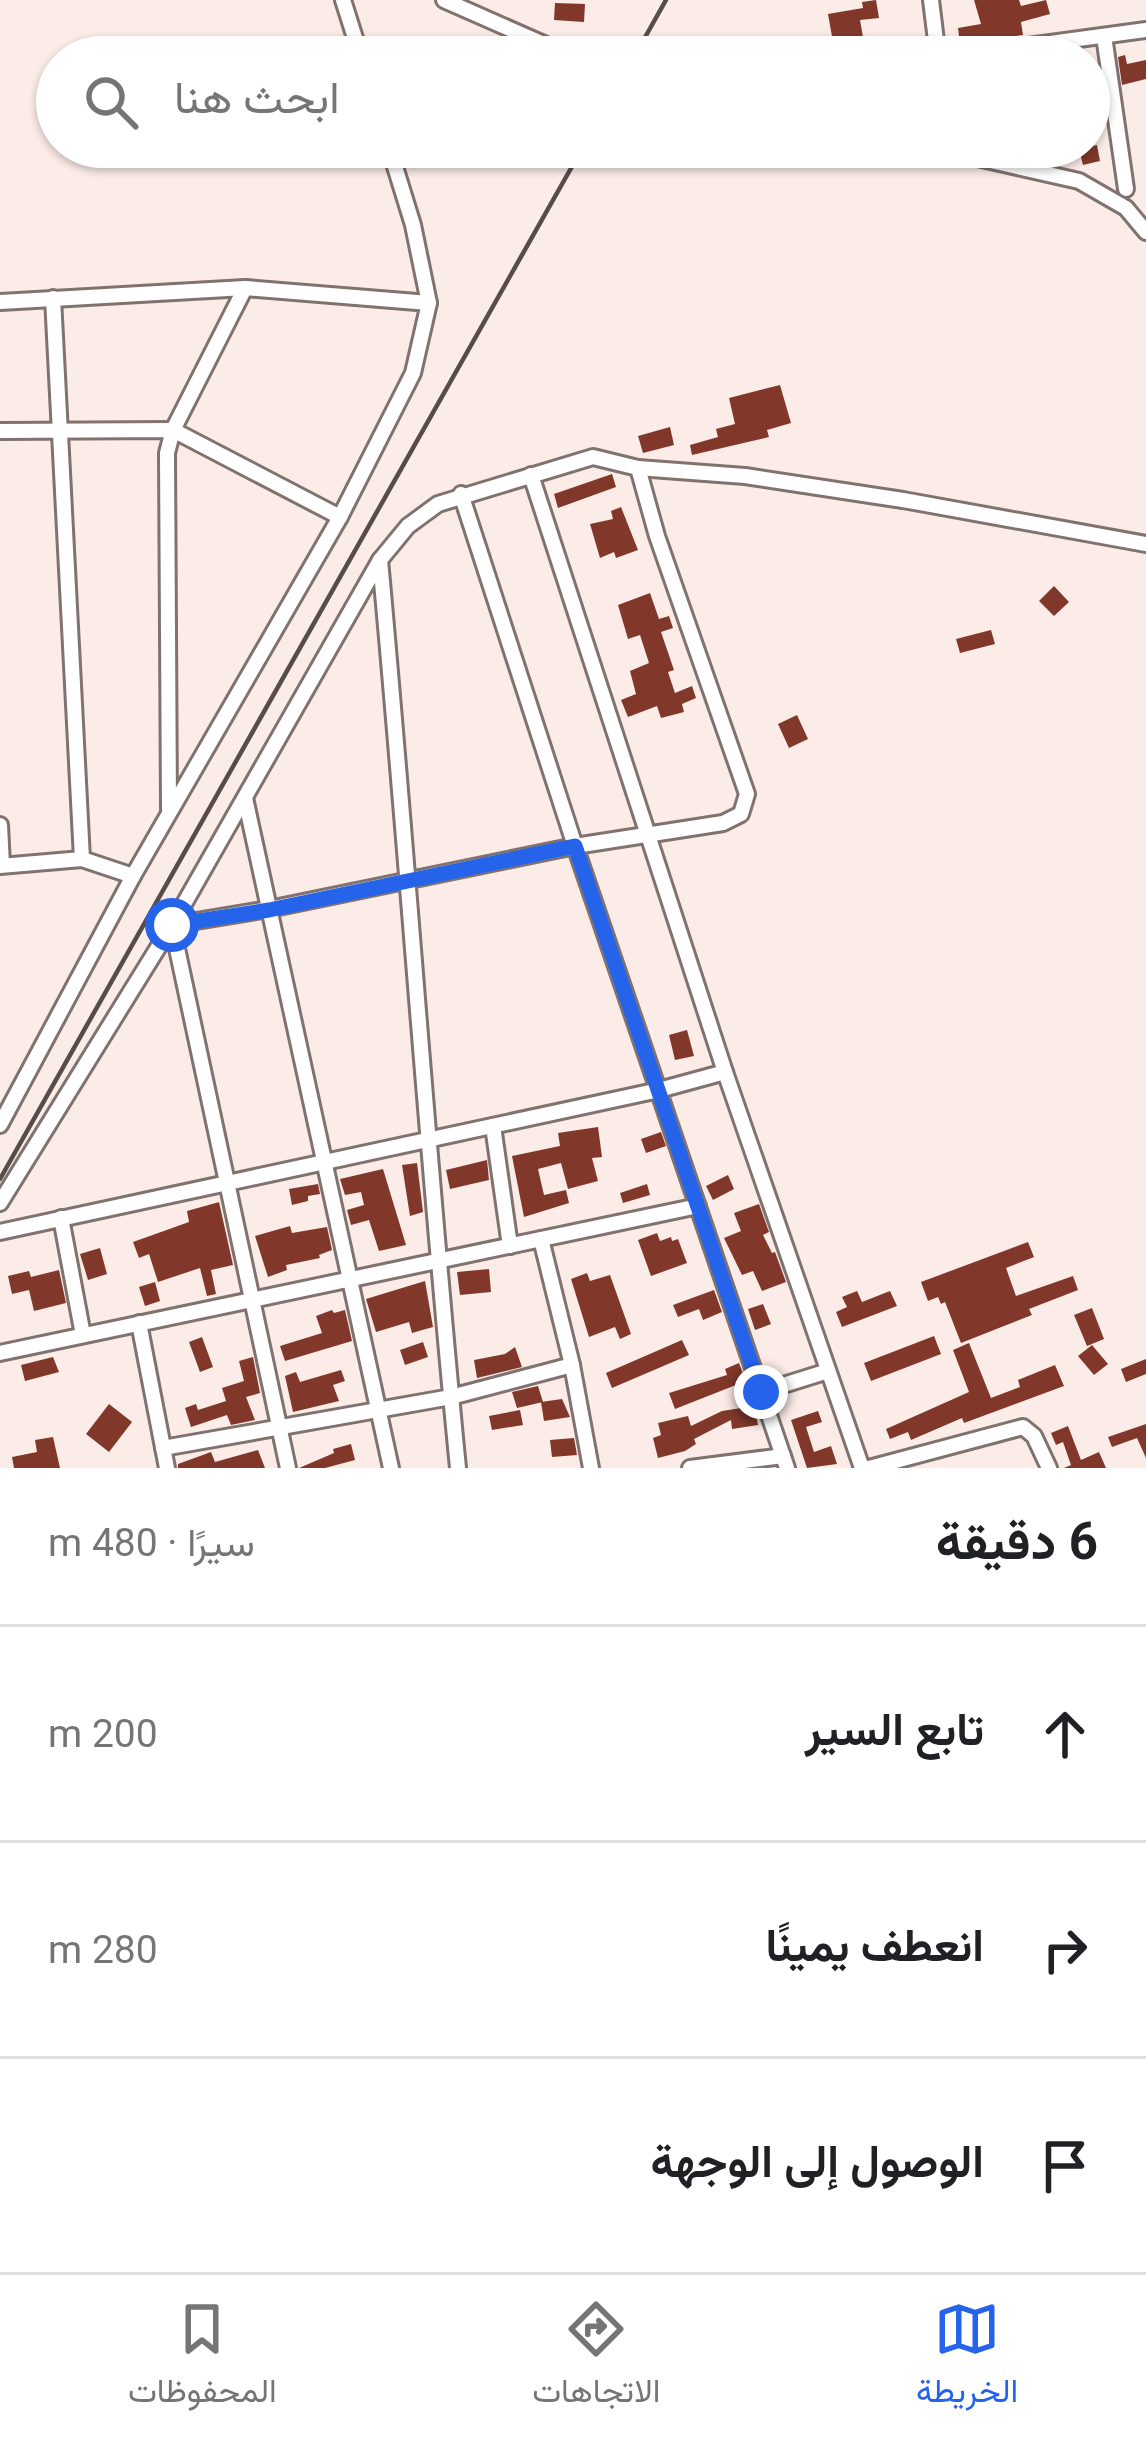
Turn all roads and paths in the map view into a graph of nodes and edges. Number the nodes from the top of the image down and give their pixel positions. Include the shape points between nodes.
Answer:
1 (343, 0) edge
2 (444, 0) edge
3 (931, 0) edge
4 (1146, 30) edge
5 (354, 36) edge
6 (525, 36) edge
7 (934, 36) edge
8 (1104, 36) edge
9 (1110, 77) edge
10 (395, 168) edge
11 (1023, 168) edge
12 (1041, 168) edge
13 (1041, 172) junction
14 (1146, 183) edge
15 (1126, 188) junction
16 (1105, 194) junction
17 (1146, 232) edge
18 (245, 288) junction
19 (53, 298) junction
20 (0, 302) edge
21 (429, 303) junction
22 (58, 428) junction
23 (173, 430) junction
24 (0, 431) edge
25 (638, 468) junction
26 (531, 475) junction
27 (461, 494) junction
28 (340, 517) junction
29 (1146, 544) edge
30 (380, 560) junction
31 (245, 798) junction
32 (169, 814) junction
33 (0, 825) edge
34 (649, 837) junction
35 (575, 846) junction
36 (82, 859) junction
37 (1, 866) edge
38 (133, 876) junction
39 (410, 880) junction
40 (269, 910) junction
41 (172, 925) junction
42 (725, 1072) junction
43 (659, 1090) junction
44 (0, 1125) edge
45 (493, 1126) junction
46 (427, 1141) junction
47 (326, 1161) junction
48 (229, 1180) junction
49 (0, 1203) edge
50 (698, 1206) junction
51 (61, 1218) junction
52 (0, 1232) edge
53 (541, 1239) junction
54 (510, 1246) junction
55 (438, 1262) junction
56 (350, 1279) junction
57 (252, 1297) junction
58 (139, 1323) junction
59 (83, 1335) junction
60 (0, 1353) edge
61 (572, 1366) junction
62 (828, 1371) junction
63 (761, 1392) junction
64 (451, 1397) junction
65 (376, 1408) junction
66 (280, 1427) junction
67 (164, 1448) junction
68 (785, 1462) edge
69 (167, 1468) edge
70 (288, 1468) edge
71 (391, 1468) edge
72 (458, 1468) edge
73 (590, 1468) edge
74 (690, 1468) edge
75 (865, 1468) edge
76 (1049, 1468) edge

1 - 5 street
2 - 6 street
3 - 7 street
4 - 8 street
9 - 15 street
10 - 21 street
11 - 13 street
12 - 13 street
13 - 16 street
14 - 15 street
15 - 16 street
16 - 17 street
18 - 19 street
18 - 21 street
18 - 23 street
19 - 20 street
19 - 22 street
21 - 28 street via 413,374
22 - 23 street
22 - 24 street
22 - 36 street
23 - 28 street
23 - 32 street
25 - 26 street via 593,457
25 - 29 street via 767,479
25 - 34 street via 747,794 741,814 723,823
26 - 27 street
26 - 34 street
27 - 30 street via 408,526
27 - 35 street
28 - 32 street
30 - 31 street
30 - 39 street
31 - 40 street
31 - 41 street
32 - 38 street
33 - 37 street
34 - 35 street
34 - 42 street
35 - 39 street
35 - 43 street
36 - 37 street
36 - 38 street
38 - 44 street
39 - 40 street
39 - 46 street
40 - 41 street
40 - 47 street
41 - 48 street
41 - 49 street
42 - 43 street
42 - 62 street
43 - 45 street
43 - 50 street
45 - 46 street
45 - 54 street
46 - 47 street
46 - 55 street
47 - 48 street
47 - 56 street
48 - 51 street
48 - 57 street
50 - 53 street
50 - 63 street
51 - 52 street
51 - 59 street
53 - 54 street
53 - 61 street
54 - 55 street
55 - 56 street
55 - 64 street
56 - 57 street
56 - 65 street
57 - 58 street
57 - 66 street
58 - 59 street
58 - 67 street
59 - 60 street
61 - 64 street
61 - 73 street
62 - 63 street
62 - 75 street
63 - 68 street
64 - 65 street
64 - 72 street
65 - 66 street
65 - 71 street
66 - 67 street
66 - 70 street
67 - 69 street
68 - 74 street
75 - 76 street via 1023,1427

